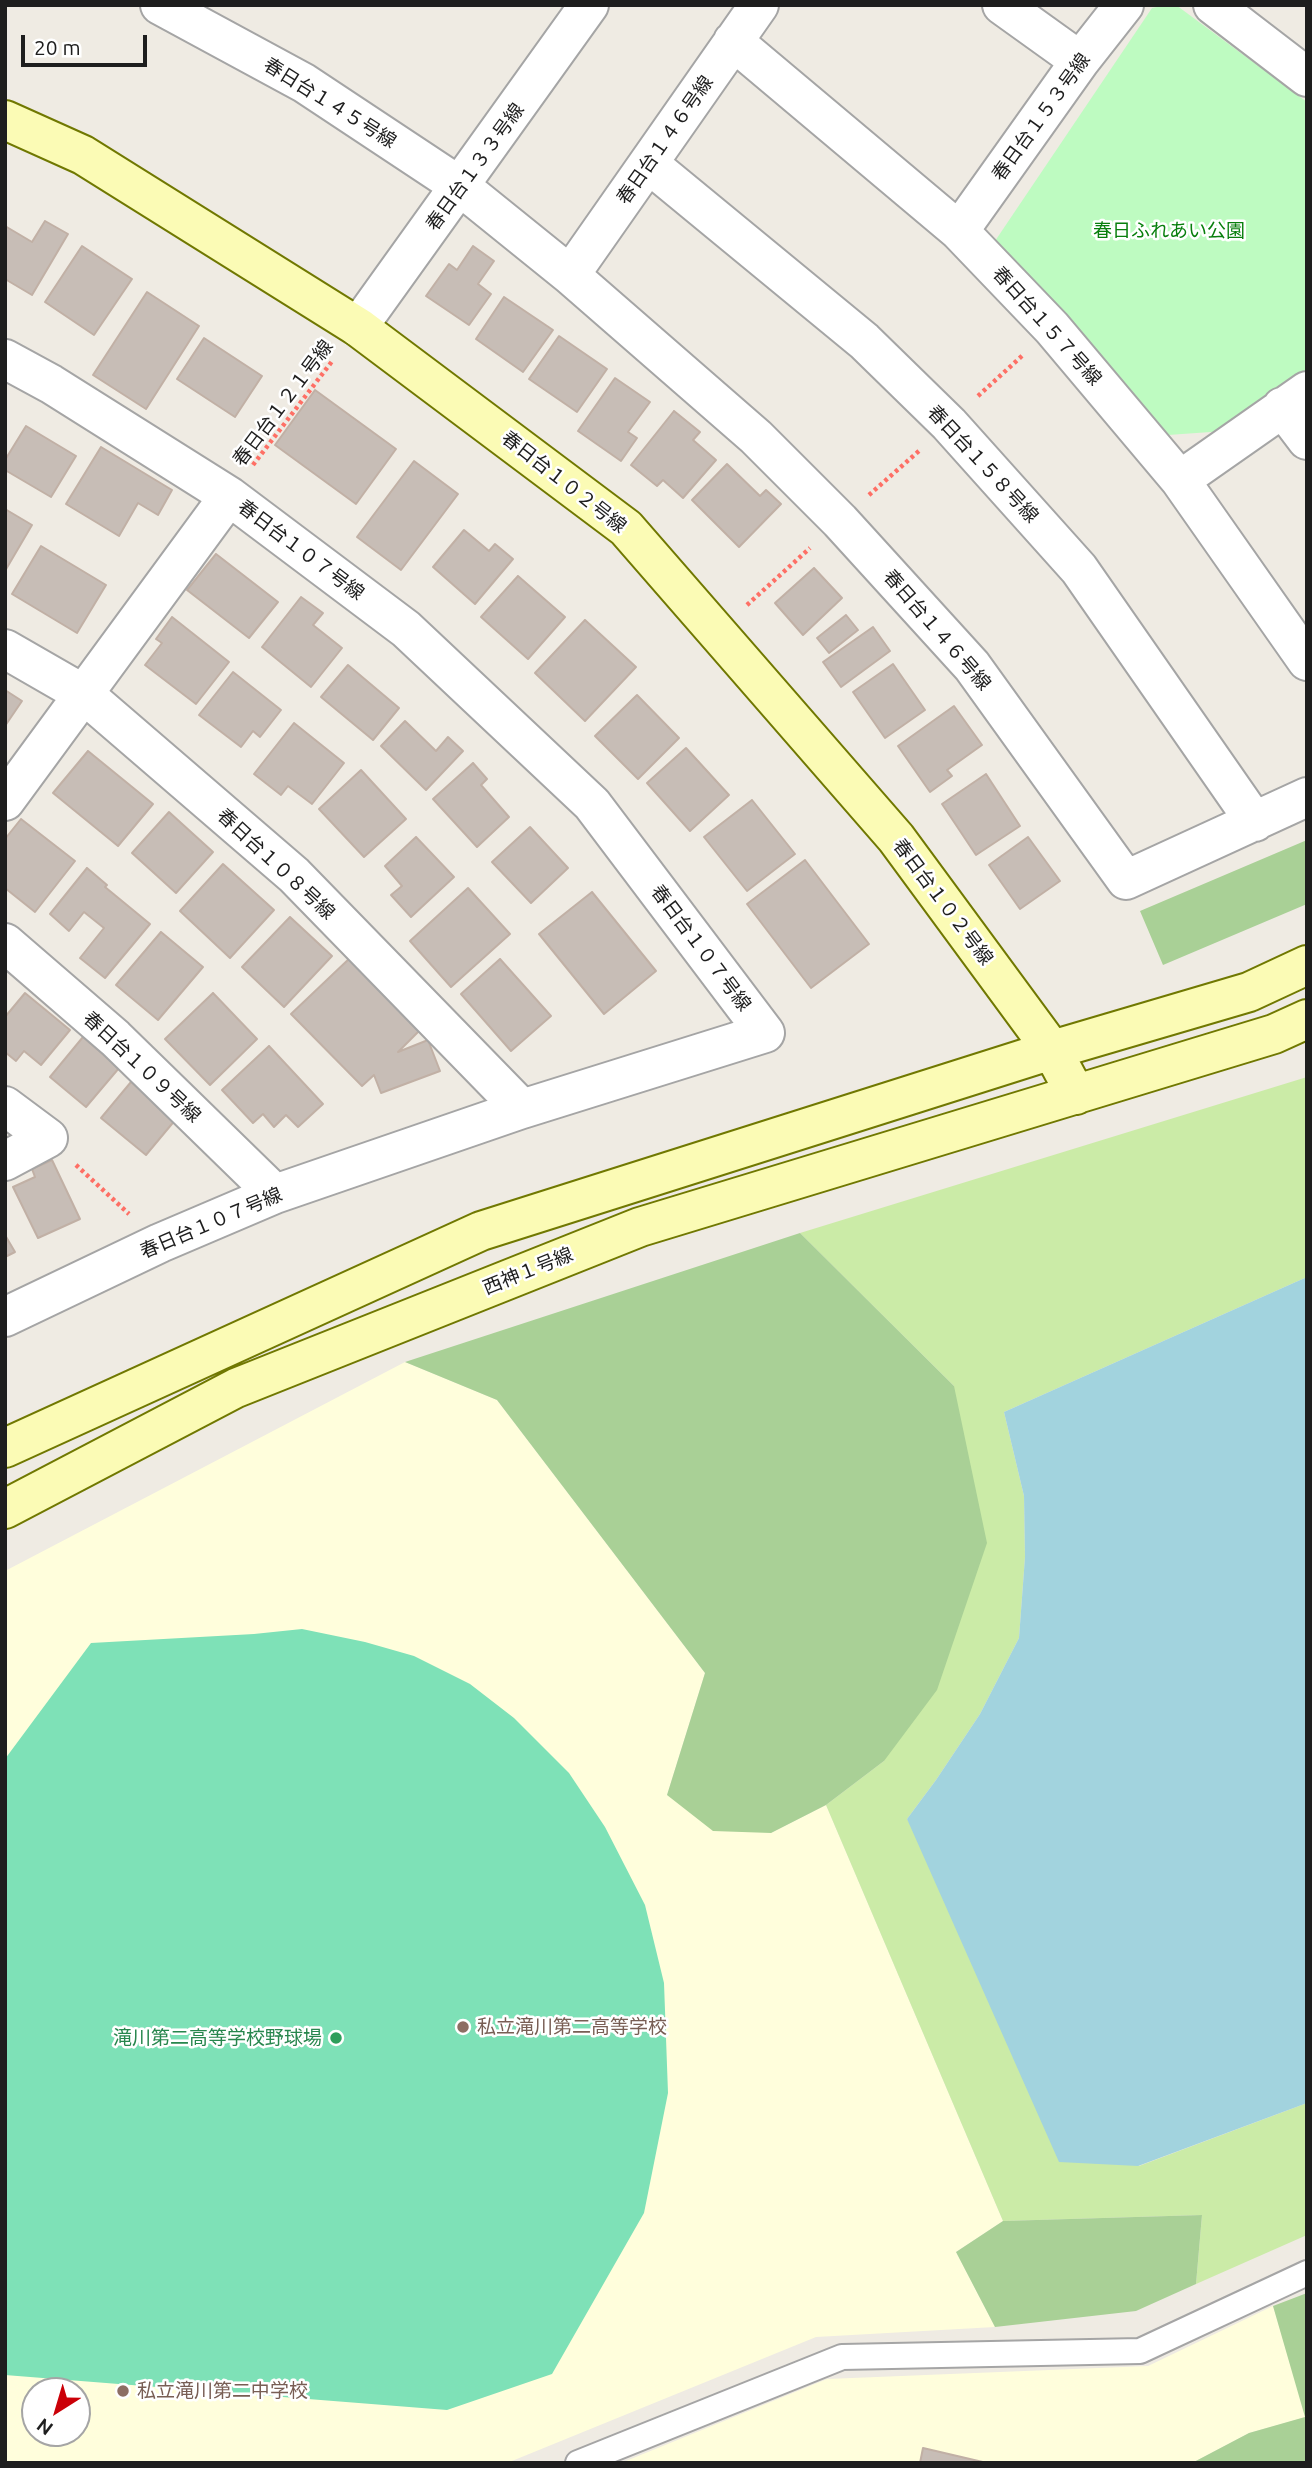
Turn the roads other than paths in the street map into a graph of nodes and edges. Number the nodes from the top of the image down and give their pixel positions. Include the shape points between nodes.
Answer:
1 (160, 5) edge
2 (589, 5) edge
3 (759, 5) edge
4 (1002, 5) edge
5 (1124, 5) edge
6 (1213, 5) edge
7 (733, 41) junction
8 (1080, 61) junction
9 (1307, 77) edge
10 (5, 120) edge
11 (649, 164) junction
12 (461, 187) junction
13 (959, 231) junction
14 (570, 275) junction
15 (358, 327) junction
16 (5, 359) edge
17 (1294, 399) edge
18 (1307, 440) edge
19 (1180, 480) junction
20 (229, 496) junction
21 (5, 649) edge
22 (1307, 661) edge
23 (85, 695) junction
24 (1307, 797) edge
25 (5, 801) edge
26 (1255, 822) junction
27 (5, 943) edge
28 (1307, 965) edge
29 (1307, 1019) edge
30 (1052, 1050) junction
31 (1076, 1094) junction
32 (5, 1106) edge
33 (522, 1109) junction
34 (5, 1161) edge
35 (275, 1195) junction
36 (5, 1317) edge
37 (5, 1448) edge
38 (5, 1509) edge
39 (1307, 2273) edge
40 (578, 2463) edge

1 - 12 street, 春日台１４５号線 via 304,83
2 - 12 street, 春日台１３３号線
3 - 7 street, 春日台１４６号線
4 - 8 street
5 - 8 street, 春日台１５３号線
6 - 9 street
7 - 11 street, 春日台１４６号線
7 - 13 street, 春日台１５７号線
8 - 13 street, 春日台１５３号線
10 - 15 street, 春日台１０２号線 via 83,155
11 - 14 street, 春日台１４６号線
11 - 26 street, 春日台１５８号線 via 864,341 949,424 1079,569
12 - 14 street, 春日台１４６号線
12 - 15 street, 春日台１３３号線
13 - 19 street, 春日台１５７号線 via 1052,328
14 - 26 street, 春日台１４６号線 via 756,437 840,521 972,666 1126,880
15 - 30 street, 春日台１０２号線 via 626,528 896,838
16 - 20 street, 春日台１０７号線
17 - 18 street
17 - 19 street
19 - 22 street, 春日台１５７号線
20 - 23 street
20 - 33 street, 春日台１０７号線 via 406,629 592,804 765,1033
21 - 23 street, 春日台１０８号線
23 - 25 street
23 - 33 street, 春日台１０８号線 via 294,876
24 - 26 street, 春日台１４６号線
27 - 35 street, 春日台１０９号線 via 115,1038
28 - 30 street via 1249,992
29 - 31 street, 西神１号線 via 1274,1034
30 - 31 street, 春日台１０２号線
30 - 37 street via 481,1231
31 - 38 street, 西神１号線 via 640,1227 236,1388
32 - 34 street via 48,1138
33 - 35 street, 春日台１０７号線
35 - 36 street, 春日台１０７号線 via 160,1243
39 - 40 lane via 1140,2351 842,2357

